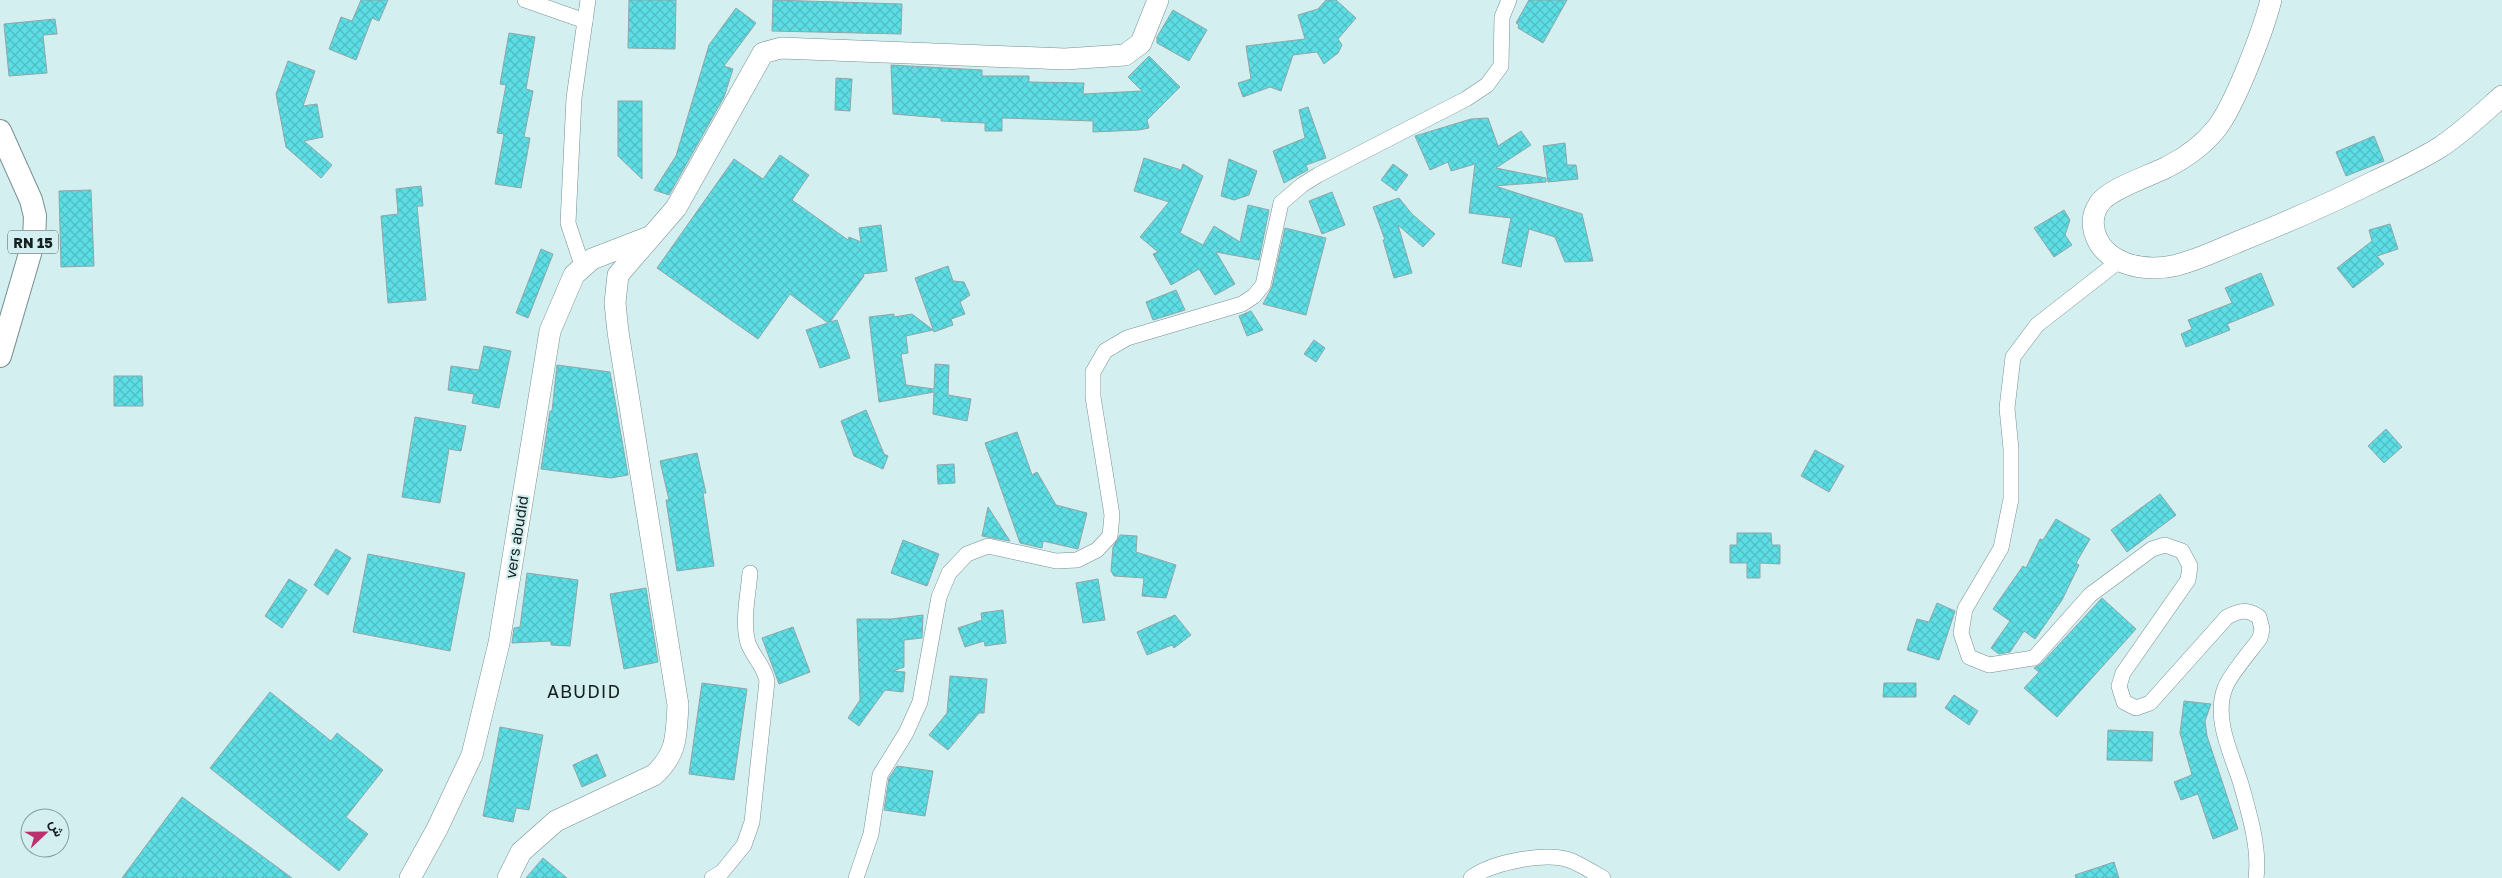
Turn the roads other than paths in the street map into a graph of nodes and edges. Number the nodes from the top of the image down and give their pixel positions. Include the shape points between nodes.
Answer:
1 (525, 0) edge
2 (588, 0) edge
3 (1158, 0) edge
4 (1509, 0) edge
5 (2271, 0) edge
6 (585, 21) junction
7 (2502, 96) edge
8 (0, 131) edge
9 (654, 235) junction
10 (2119, 261) junction
11 (583, 268) junction
12 (0, 356) edge
13 (750, 573) dead end
14 (410, 878) edge
15 (508, 878) edge
16 (712, 878) edge
17 (856, 878) edge
18 (1471, 878) edge
19 (1603, 878) edge
20 (2256, 878) edge

1 - 6 street
2 - 6 street
3 - 9 street via 1141,43 1125,55 1065,59 781,48 763,52 676,208
4 - 17 street via 1502,17 1501,66 1488,85 1318,175 1281,204 1263,285 1254,296 1242,304 1128,338 1105,350 1094,372 1093,398 1112,515 1110,536 1097,550 1077,560 1056,561 988,546 967,554 949,573 939,597 920,702 906,733 880,774 870,834
5 - 10 street via 2256,46 2216,128 2194,151 2100,202 2094,213 2093,228 2102,247
6 - 11 street via 574,98 568,223
7 - 10 street via 2442,146 2317,209 2194,260 2165,268 2144,268
8 - 12 main road, RN 15 via 35,216 34,240
9 - 11 street, vers abudid via 592,259
9 - 15 street via 618,275 615,303 678,704 675,747 666,765 654,776 556,821 521,852
10 - 20 street via 2037,324 2013,357 2007,408 2011,499 2001,548 1965,609 1961,633 1969,657 1989,665 2034,658 2090,596 2152,549 2165,545 2182,552 2190,566 2188,580 2123,673 2119,686 2124,702 2136,708 2150,703 2228,617 2249,610 2259,617 2260,638 2225,688 2222,714 2226,742 2254,836
11 - 14 street, vers abudid via 574,275 550,331 499,643 472,755
13 - 16 street via 745,627 749,646 765,668 767,681 752,822 744,846 722,872
18 - 19 street via 1507,863 1547,856 1571,860

